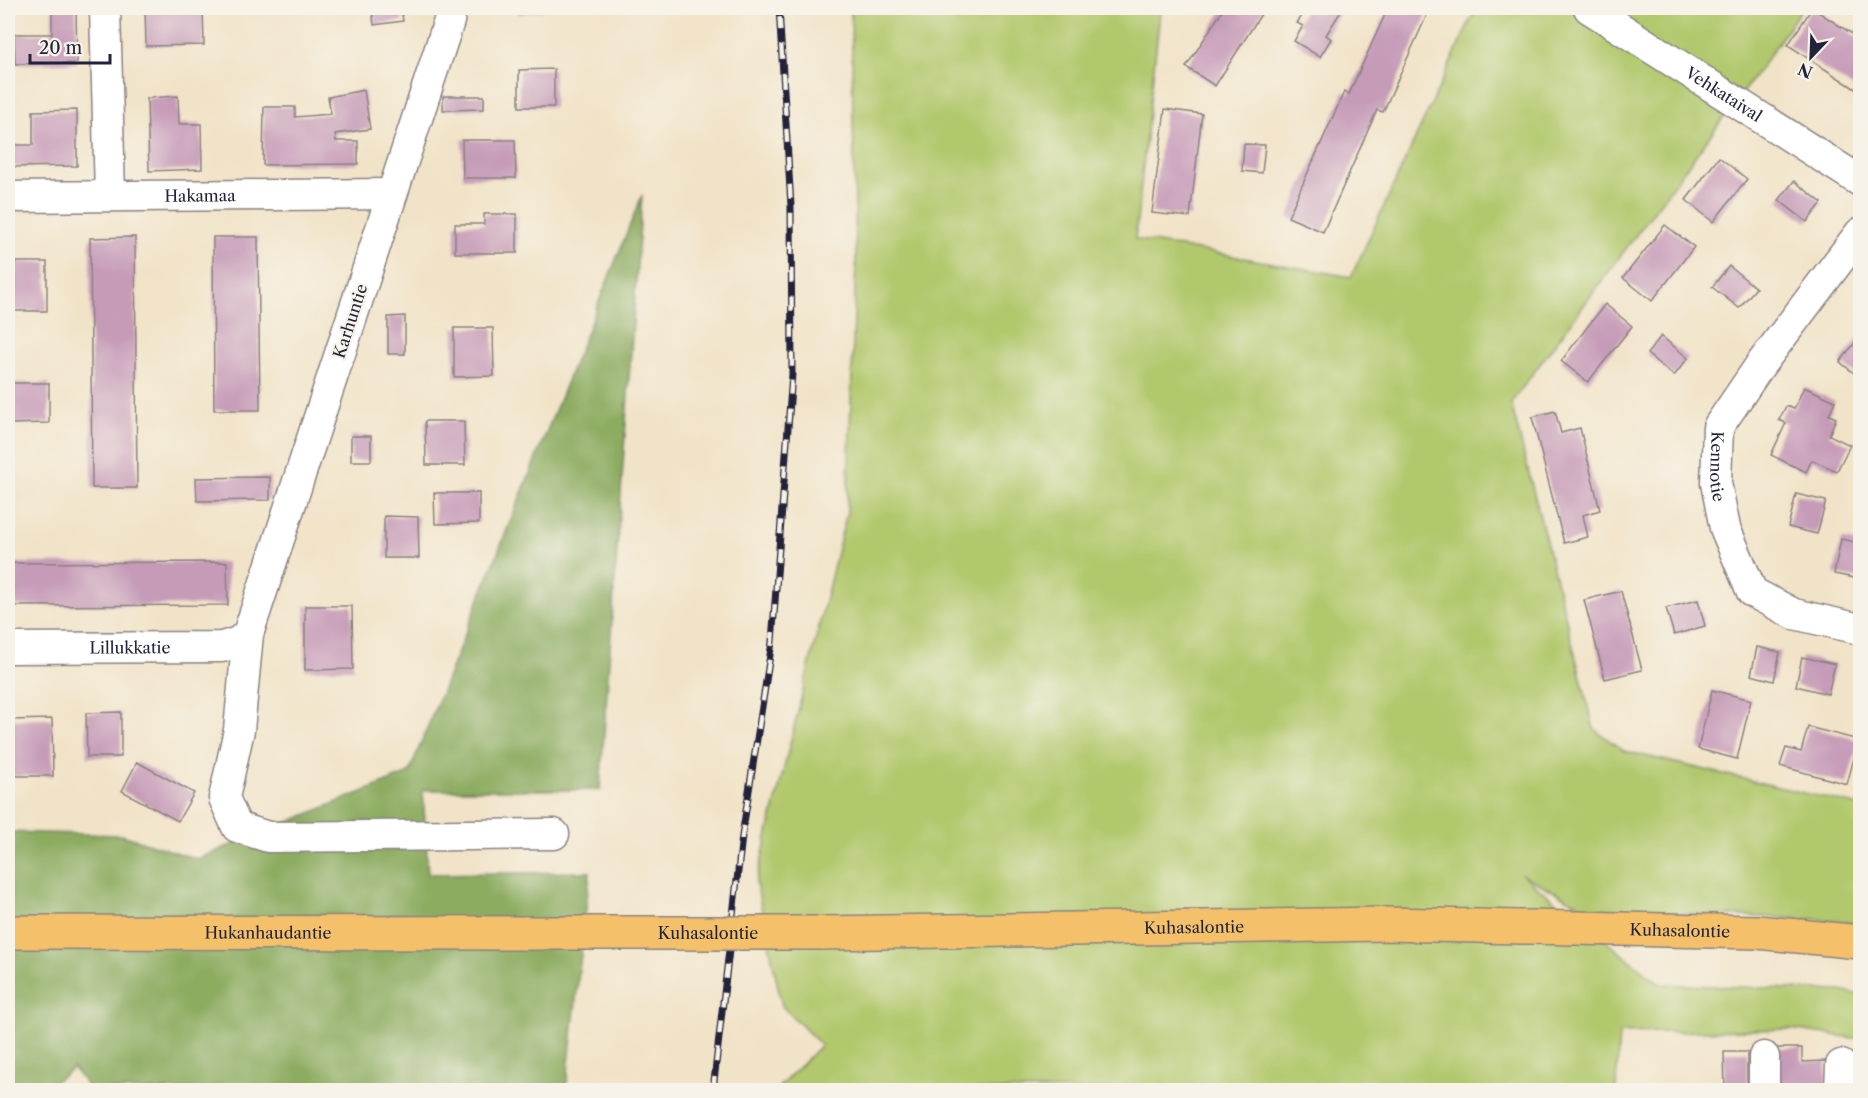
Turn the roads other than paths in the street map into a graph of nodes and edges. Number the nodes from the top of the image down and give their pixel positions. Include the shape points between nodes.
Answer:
1 (105, 8) edge
2 (451, 8) edge
3 (1589, 8) edge
4 (1860, 181) edge
5 (392, 194) junction
6 (110, 196) junction
7 (8, 197) edge
8 (1860, 233) edge
9 (1860, 629) edge
10 (248, 634) junction
11 (8, 648) edge
12 (554, 834) dead end
13 (8, 932) edge
14 (526, 933) joint
15 (1860, 942) edge
16 (1764, 1057) dead end
17 (1764, 1090) edge

1 - 6 street
2 - 5 street, Karhuntie
3 - 4 street, Vehkataival
5 - 6 street, Hakamaa
5 - 10 street, Karhuntie
6 - 7 street, Hakamaa
8 - 9 street, Kennotie via 1718,427 1716,483 1725,528 1752,592 1794,614
10 - 11 street, Lillukkatie via 222,647
10 - 12 street, Karhuntie via 239,730 224,798 237,827 268,837
13 - 14 main road, Hukanhaudantie
14 - 15 main road, Kuhasalontie, bridge via 822,933 1385,924 1757,932
16 - 17 street

